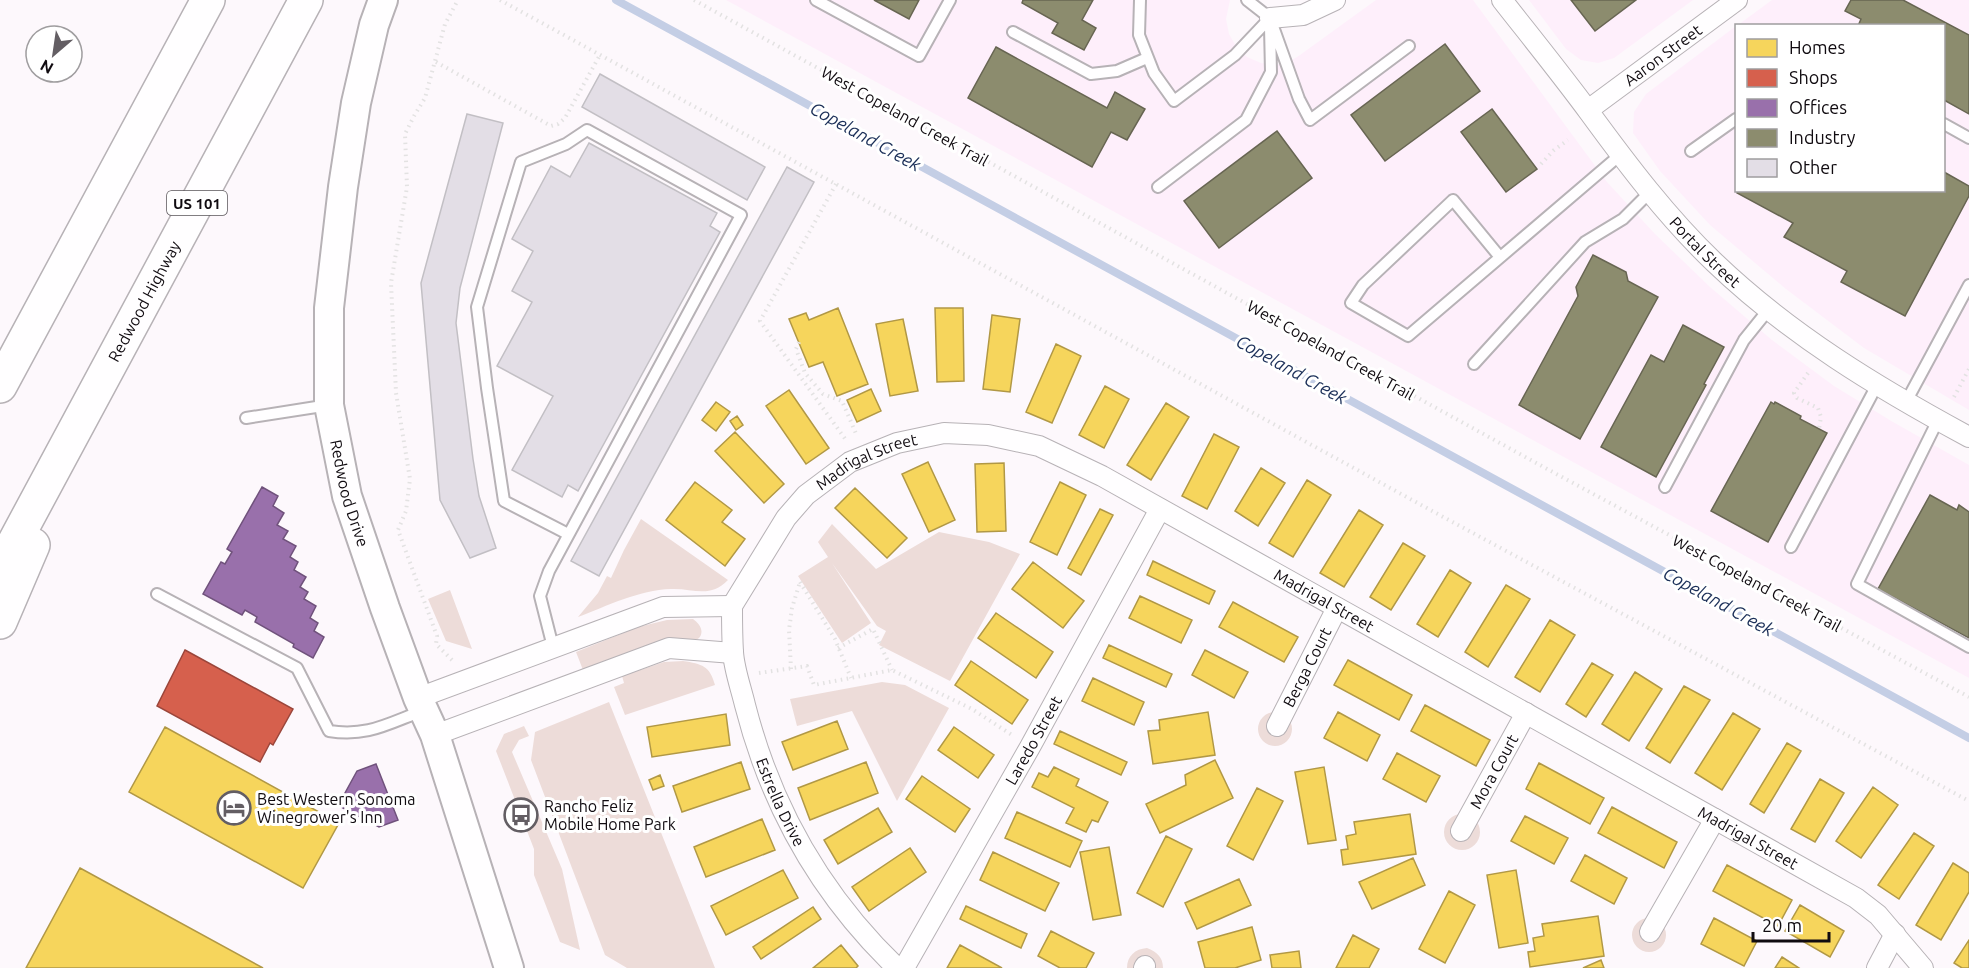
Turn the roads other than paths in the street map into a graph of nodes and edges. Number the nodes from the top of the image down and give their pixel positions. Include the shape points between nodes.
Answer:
1 (306, 0) edge
2 (384, 0) edge
3 (816, 0) edge
4 (950, 0) edge
5 (1140, 0) edge
6 (1247, 0) edge
7 (1335, 0) edge
8 (1502, 0) edge
9 (1737, 0) edge
10 (202, 11) edge
11 (1270, 18) junction
12 (1013, 32) dead end
13 (1409, 46) dead end
14 (1147, 58) junction
15 (1588, 110) junction
16 (1735, 120) edge
17 (1945, 125) edge
18 (1969, 138) edge
19 (1691, 151) dead end
20 (1620, 155) junction
21 (1158, 188) dead end
22 (1650, 192) junction
23 (1499, 256) junction
24 (62, 269) junction
25 (1969, 285) edge
26 (1769, 309) junction
27 (122, 343) junction
28 (0, 359) edge
29 (1474, 364) dead end
30 (1877, 385) junction
31 (0, 386) edge
32 (1906, 402) junction
33 (329, 405) junction
34 (246, 418) dead end
35 (1938, 420) junction
36 (1969, 437) edge
37 (1665, 487) dead end
38 (1160, 509) junction
39 (568, 534) junction
40 (1791, 547) dead end
41 (0, 569) edge
42 (158, 594) dead end
43 (732, 606) junction
44 (1337, 608) junction
45 (0, 622) edge
46 (553, 647) junction
47 (1969, 647) edge
48 (733, 653) junction
49 (1526, 713) junction
50 (426, 714) junction
51 (1277, 726) dead end
52 (1715, 819) junction
53 (1461, 831) dead end
54 (1650, 932) dead end
55 (1895, 934) junction
56 (509, 968) edge
57 (897, 968) edge
58 (904, 968) edge
59 (1877, 968) edge
60 (1923, 968) edge

1 - 27 highway, Redwood Highway / US 101
2 - 33 main road, Redwood Drive via 374,25 356,104 343,187 329,308
3 - 4 lane via 919,56
5 - 14 lane via 1139,35
6 - 11 lane
7 - 11 street via 1304,15
8 - 15 street, Portal Street
9 - 15 street, Aaron Street
10 - 24 highway
11 - 13 lane via 1310,120
11 - 14 lane via 1235,55 1174,101
11 - 21 lane via 1271,72 1246,120
12 - 14 lane via 1091,74 1117,71
15 - 20 street, Portal Street
16 - 19 lane
17 - 18 lane
20 - 22 street, Portal Street
20 - 23 lane
22 - 26 street, Portal Street via 1714,262
22 - 29 lane via 1623,219 1585,242
23 - 23 lane via 1408,336 1351,303 1363,285 1453,200
24 - 28 highway
24 - 31 highway
25 - 32 lane
26 - 30 street, Portal Street
26 - 37 lane via 1744,340
27 - 41 highway, Redwood Highway / US 101
27 - 45 highway
30 - 32 street, Portal Street
30 - 40 lane
32 - 35 street, Portal Street
33 - 34 lane
33 - 50 main road, Redwood Drive via 347,496
35 - 36 street, Portal Street
35 - 47 lane via 1857,584
38 - 43 street, Madrigal Street via 1039,446 988,435 944,433 897,443 850,462 806,495 786,518
38 - 44 street, Madrigal Street
38 - 58 street, Laredo Street
39 - 39 lane via 504,501 477,307 521,162 566,144 587,130 741,215
39 - 46 lane via 540,596
42 - 50 lane via 297,668 328,731 371,731
43 - 46 street via 663,607
43 - 48 street, Estrella Drive
44 - 49 street, Madrigal Street
44 - 51 street, Berga Court
46 - 50 street
48 - 50 street via 669,648
48 - 57 street, Estrella Drive via 759,755 798,842 830,894
49 - 52 street, Madrigal Street
49 - 53 street, Mora Court
50 - 56 main road, Redwood Drive
52 - 54 street
52 - 55 street, Madrigal Street via 1856,898
55 - 59 street
55 - 60 street, Madrigal Street

